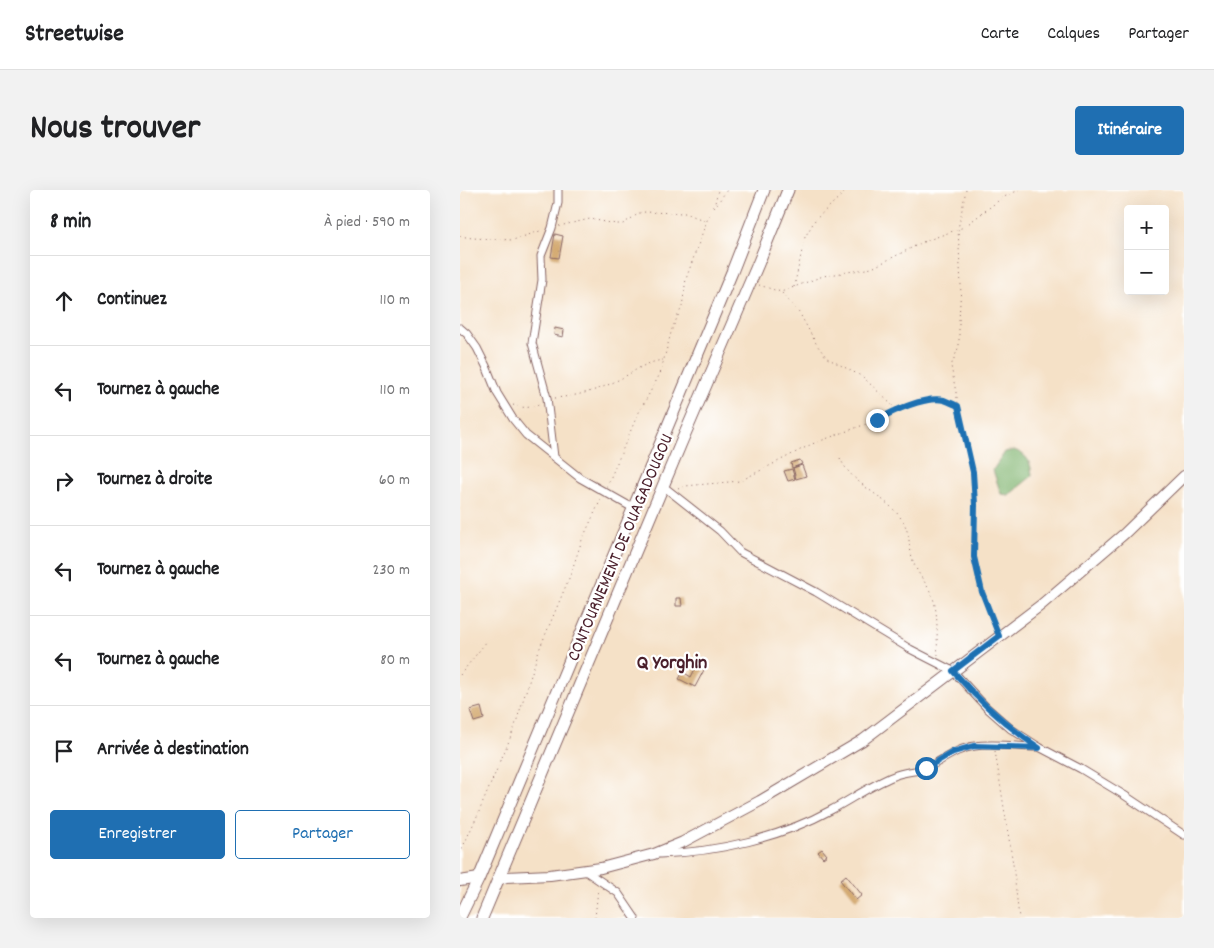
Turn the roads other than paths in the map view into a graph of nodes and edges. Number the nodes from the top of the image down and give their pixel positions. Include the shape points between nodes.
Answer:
1 (558, 190) edge
2 (764, 190) edge
3 (788, 190) edge
4 (732, 272) junction
5 (750, 281) junction
6 (460, 328) edge
7 (554, 457) junction
8 (1184, 476) edge
9 (667, 489) junction
10 (633, 508) junction
11 (953, 671) junction
12 (1039, 748) junction
13 (1184, 835) edge
14 (654, 854) junction
15 (584, 870) junction
16 (479, 878) junction
17 (498, 880) junction
18 (460, 882) edge
19 (460, 918) edge
20 (482, 918) edge
21 (635, 918) edge

1 - 7 street via 552,228 541,256 542,280 532,343 547,398
2 - 4 highway, CONTOURNEMENT DE OUAGADOUGOU
3 - 5 highway, CONTOURNEMENT DE OUAGADOUGOU
4 - 5 highway
4 - 10 highway, CONTOURNEMENT DE OUAGADOUGOU
5 - 9 highway, CONTOURNEMENT DE OUAGADOUGOU
6 - 7 street via 477,348 512,419
7 - 10 street via 580,478
8 - 11 main road via 1124,534 1041,605
9 - 11 street via 720,531 740,552
9 - 17 highway, CONTOURNEMENT DE OUAGADOUGOU
10 - 16 highway, CONTOURNEMENT DE OUAGADOUGOU
11 - 12 street via 986,707
11 - 14 main road via 863,740 760,801
12 - 13 street via 1081,769
12 - 14 street via 974,746 953,752 926,768 896,775 830,811 772,834 738,844
14 - 15 main road
15 - 17 main road
15 - 21 street via 618,894
16 - 17 highway
16 - 18 main road
16 - 19 highway, CONTOURNEMENT DE OUAGADOUGOU
17 - 20 highway, CONTOURNEMENT DE OUAGADOUGOU

